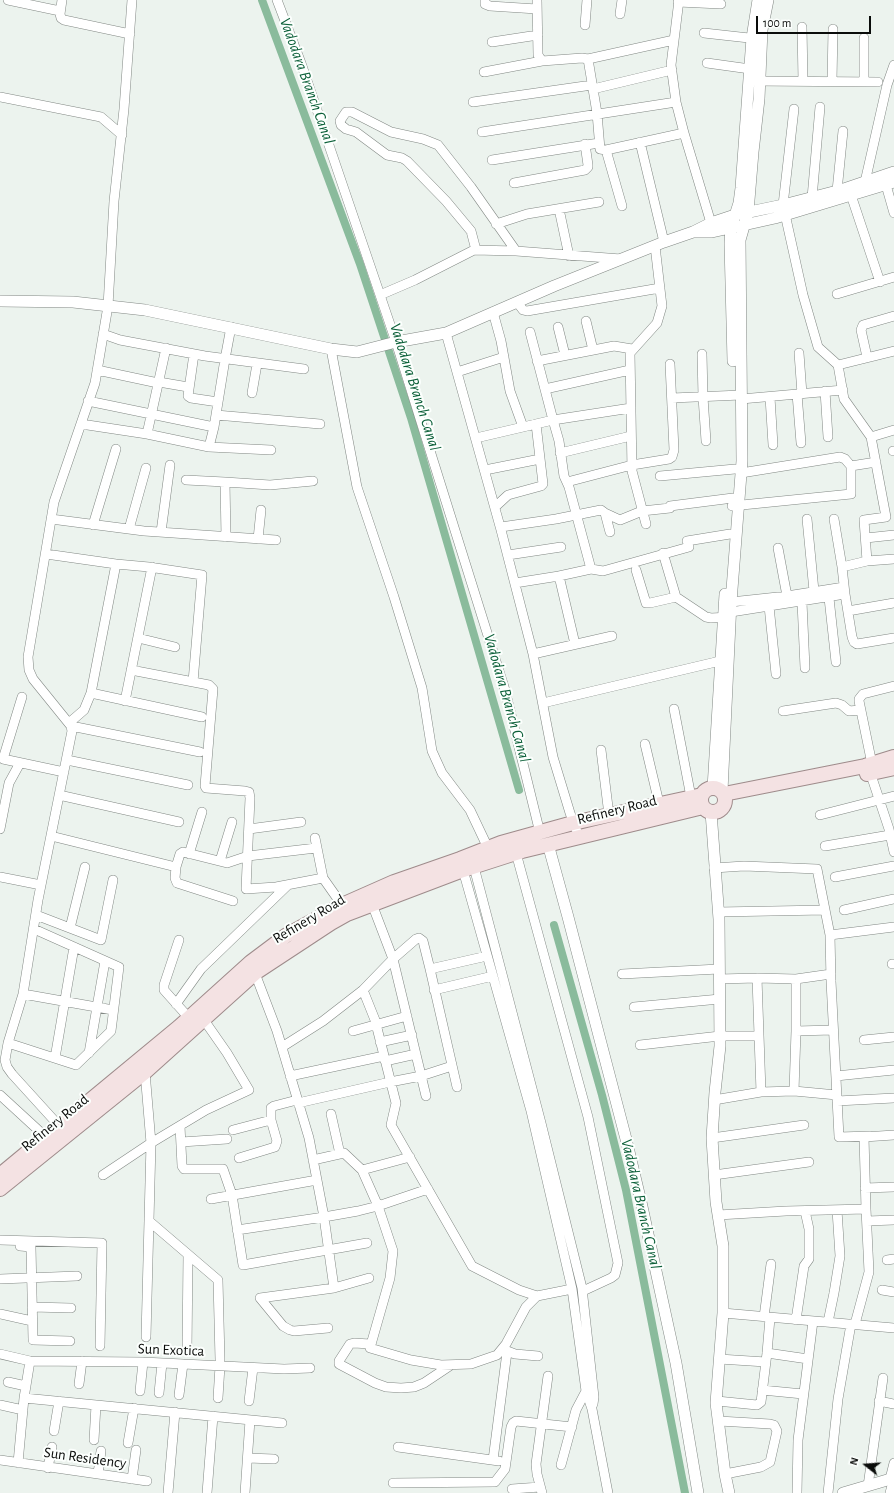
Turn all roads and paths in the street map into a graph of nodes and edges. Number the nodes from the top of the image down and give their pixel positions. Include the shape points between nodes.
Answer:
1 (8, 0) edge
2 (62, 0) edge
3 (132, 0) edge
4 (277, 0) edge
5 (485, 0) edge
6 (587, 0) edge
7 (622, 0) edge
8 (758, 0) edge
9 (768, 0) edge
10 (21, 1) edge
11 (678, 1) edge
12 (537, 4) edge
13 (721, 4) dead end
14 (60, 11) junction
15 (620, 14) dead end
16 (585, 25) dead end
17 (802, 27) dead end
18 (834, 29) dead end
19 (704, 33) dead end
20 (130, 34) junction
21 (538, 35) junction
22 (864, 38) dead end
23 (757, 39) junction
24 (674, 40) junction
25 (492, 42) dead end
26 (588, 59) junction
27 (542, 61) junction
28 (707, 63) dead end
29 (894, 65) edge
30 (672, 70) junction
31 (484, 72) dead end
32 (753, 77) junction
33 (803, 81) junction
34 (832, 81) junction
35 (864, 82) junction
36 (878, 82) dead end
37 (593, 87) junction
38 (0, 97) edge
39 (473, 102) dead end
40 (676, 102) junction
41 (820, 107) dead end
42 (794, 109) dead end
43 (597, 113) junction
44 (843, 131) dead end
45 (482, 132) dead end
46 (684, 133) junction
47 (122, 135) junction
48 (640, 142) junction
49 (599, 143) junction
50 (585, 144) junction
51 (606, 150) junction
52 (492, 160) dead end
53 (894, 172) edge
54 (864, 182) junction
55 (514, 183) dead end
56 (890, 183) edge
57 (837, 191) junction
58 (851, 195) junction
59 (812, 198) junction
60 (599, 202) dead end
61 (622, 206) dead end
62 (560, 209) junction
63 (784, 210) junction
64 (748, 212) junction
65 (894, 213) edge
66 (735, 215) junction
67 (711, 223) junction
68 (496, 224) junction
69 (744, 225) junction
70 (731, 228) junction
71 (693, 232) junction
72 (659, 244) junction
73 (476, 250) junction
74 (516, 252) junction
75 (569, 256) junction
76 (622, 259) junction
77 (894, 277) edge
78 (880, 282) junction
79 (660, 288) junction
80 (837, 294) dead end
81 (380, 295) junction
82 (0, 301) edge
83 (517, 302) junction
84 (108, 306) junction
85 (493, 312) junction
86 (894, 316) edge
87 (586, 321) dead end
88 (231, 327) junction
89 (558, 327) dead end
90 (530, 332) dead end
91 (446, 333) junction
92 (103, 334) junction
93 (395, 342) junction
94 (166, 348) junction
95 (331, 349) junction
96 (632, 349) junction
97 (593, 350) junction
98 (894, 351) edge
99 (799, 353) dead end
100 (194, 354) junction
101 (702, 354) dead end
102 (565, 356) junction
103 (504, 357) junction
104 (867, 357) junction
105 (225, 359) junction
106 (537, 361) junction
107 (257, 364) junction
108 (670, 364) dead end
109 (838, 365) junction
110 (304, 369) dead end
111 (97, 370) junction
112 (630, 370) junction
113 (457, 372) junction
114 (158, 382) junction
115 (188, 387) junction
116 (545, 389) junction
117 (842, 390) junction
118 (825, 391) junction
119 (252, 393) dead end
120 (800, 394) junction
121 (703, 397) junction
122 (738, 397) junction
123 (770, 397) junction
124 (672, 398) junction
125 (88, 401) junction
126 (218, 402) junction
127 (631, 408) junction
128 (151, 413) junction
129 (216, 415) junction
130 (553, 420) junction
131 (81, 424) junction
132 (320, 424) dead end
133 (536, 424) junction
134 (214, 427) junction
135 (522, 428) junction
136 (894, 430) edge
137 (146, 434) junction
138 (631, 436) junction
139 (828, 437) dead end
140 (871, 437) junction
141 (476, 438) junction
142 (706, 441) dead end
143 (801, 443) dead end
144 (773, 445) dead end
145 (209, 447) junction
146 (116, 449) dead end
147 (271, 450) dead end
148 (560, 453) junction
149 (540, 459) junction
150 (876, 462) junction
151 (170, 464) dead end
152 (632, 465) junction
153 (851, 466) junction
154 (146, 468) dead end
155 (485, 470) junction
156 (738, 471) junction
157 (660, 476) dead end
158 (186, 480) dead end
159 (313, 481) dead end
160 (226, 482) junction
161 (567, 482) junction
162 (734, 504) junction
163 (495, 507) junction
164 (261, 510) dead end
165 (642, 511) junction
166 (605, 513) junction
167 (577, 515) junction
168 (52, 519) junction
169 (807, 519) dead end
170 (834, 519) dead end
171 (646, 524) dead end
172 (93, 525) junction
173 (500, 527) junction
174 (129, 529) junction
175 (161, 532) junction
176 (610, 532) dead end
177 (730, 534) junction
178 (894, 535) edge
179 (226, 537) junction
180 (866, 538) junction
181 (258, 539) junction
182 (276, 540) dead end
183 (561, 547) dead end
184 (778, 548) dead end
185 (46, 554) junction
186 (663, 554) junction
187 (508, 555) junction
188 (894, 559) edge
189 (867, 562) junction
190 (116, 564) junction
191 (152, 567) junction
192 (842, 567) junction
193 (591, 569) junction
194 (636, 570) dead end
195 (559, 576) junction
196 (515, 583) junction
197 (814, 591) junction
198 (845, 591) junction
199 (787, 596) junction
200 (676, 597) junction
201 (829, 598) junction
202 (802, 602) junction
203 (894, 603) edge
204 (769, 606) junction
205 (848, 611) junction
206 (729, 612) junction
207 (612, 636) dead end
208 (138, 638) junction
209 (894, 638) edge
210 (575, 644) junction
211 (176, 647) dead end
212 (533, 654) junction
213 (720, 661) junction
214 (836, 662) dead end
215 (805, 668) dead end
216 (131, 670) junction
217 (776, 674) dead end
218 (193, 682) junction
219 (894, 686) edge
220 (91, 693) junction
221 (22, 697) dead end
222 (125, 701) junction
223 (543, 703) junction
224 (674, 709) dead end
225 (860, 710) junction
226 (783, 711) dead end
227 (202, 717) dead end
228 (70, 724) junction
229 (645, 744) dead end
230 (601, 750) dead end
231 (200, 752) dead end
232 (894, 757) edge
233 (2, 759) edge
234 (66, 760) junction
235 (20, 763) junction
236 (870, 768) junction
237 (894, 768) edge
238 (64, 772) junction
239 (188, 785) dead end
240 (59, 795) junction
241 (894, 796) edge
242 (712, 798) junction
243 (879, 800) junction
244 (659, 804) junction
245 (202, 812) dead end
246 (609, 815) junction
247 (820, 815) dead end
248 (179, 822) dead end
249 (232, 822) dead end
250 (301, 822) dead end
251 (573, 823) junction
252 (0, 829) edge
253 (248, 829) junction
254 (891, 831) edge
255 (540, 832) junction
256 (51, 836) junction
257 (579, 837) junction
258 (314, 838) dead end
259 (548, 844) junction
260 (826, 846) dead end
261 (316, 848) junction
262 (494, 851) junction
263 (894, 852) edge
264 (516, 853) junction
265 (189, 854) junction
266 (248, 856) junction
267 (220, 861) junction
268 (894, 866) edge
269 (85, 867) dead end
270 (176, 867) junction
271 (468, 868) junction
272 (714, 868) junction
273 (0, 877) edge
274 (835, 877) dead end
275 (323, 878) junction
276 (113, 880) dead end
277 (288, 885) junction
278 (41, 886) junction
279 (894, 899) edge
280 (233, 901) dead end
281 (362, 904) junction
282 (342, 905) junction
283 (825, 910) junction
284 (844, 910) dead end
285 (718, 912) junction
286 (36, 915) junction
287 (894, 927) edge
288 (70, 928) junction
289 (34, 929) junction
290 (830, 935) junction
291 (180, 940) dead end
292 (74, 947) junction
293 (487, 956) junction
294 (394, 959) junction
295 (105, 961) junction
296 (253, 968) junction
297 (430, 969) junction
298 (622, 974) dead end
299 (719, 974) junction
300 (831, 974) junction
301 (493, 976) junction
302 (757, 978) junction
303 (796, 979) junction
304 (363, 990) junction
305 (434, 990) junction
306 (23, 994) junction
307 (720, 1000) junction
308 (65, 1001) junction
309 (176, 1004) junction
310 (97, 1007) junction
311 (634, 1007) dead end
312 (113, 1010) junction
313 (407, 1016) junction
314 (189, 1018) junction
315 (204, 1020) junction
316 (376, 1026) junction
317 (833, 1030) junction
318 (353, 1031) dead end
319 (796, 1031) junction
320 (412, 1035) junction
321 (720, 1036) junction
322 (759, 1036) junction
323 (894, 1037) edge
324 (864, 1040) dead end
325 (8, 1042) junction
326 (380, 1042) junction
327 (640, 1045) dead end
328 (282, 1047) junction
329 (88, 1053) junction
330 (416, 1054) junction
331 (55, 1058) junction
332 (384, 1058) junction
333 (452, 1066) junction
334 (141, 1067) junction
335 (894, 1070) edge
336 (290, 1076) junction
337 (422, 1076) junction
338 (836, 1076) junction
339 (390, 1082) junction
340 (457, 1087) dead end
341 (794, 1091) junction
342 (761, 1092) junction
343 (0, 1095) edge
344 (426, 1096) dead end
345 (837, 1098) junction
346 (894, 1098) edge
347 (714, 1100) junction
348 (298, 1101) junction
349 (331, 1114) dead end
350 (271, 1120) junction
351 (804, 1125) dead end
352 (180, 1126) junction
353 (63, 1130) junction
354 (233, 1130) dead end
355 (894, 1135) edge
356 (870, 1136) junction
357 (712, 1138) junction
358 (227, 1139) dead end
359 (50, 1141) junction
360 (181, 1142) junction
361 (151, 1144) junction
362 (340, 1154) junction
363 (410, 1157) junction
364 (239, 1158) dead end
365 (313, 1160) junction
366 (809, 1162) dead end
367 (362, 1170) junction
368 (0, 1175) edge
369 (103, 1175) dead end
370 (714, 1175) junction
371 (317, 1180) junction
372 (894, 1187) edge
373 (865, 1188) junction
374 (0, 1189) edge
375 (428, 1189) junction
376 (232, 1195) junction
377 (211, 1199) dead end
378 (378, 1206) junction
379 (866, 1209) junction
380 (837, 1210) junction
381 (805, 1211) junction
382 (718, 1215) junction
383 (324, 1217) junction
384 (894, 1220) edge
385 (149, 1221) junction
386 (867, 1221) junction
387 (237, 1230) junction
388 (0, 1240) edge
389 (367, 1243) dead end
390 (0, 1244) edge
391 (329, 1251) junction
392 (188, 1255) junction
393 (771, 1264) dead end
394 (77, 1276) dead end
395 (31, 1278) junction
396 (369, 1278) dead end
397 (0, 1279) edge
398 (334, 1288) junction
399 (572, 1289) junction
400 (882, 1290) dead end
401 (583, 1292) junction
402 (894, 1292) edge
403 (537, 1296) junction
404 (32, 1307) junction
405 (71, 1308) dead end
406 (723, 1313) junction
407 (0, 1314) edge
408 (767, 1318) junction
409 (796, 1320) junction
410 (32, 1321) junction
411 (813, 1321) junction
412 (828, 1322) junction
413 (853, 1324) junction
414 (328, 1328) dead end
415 (894, 1328) edge
416 (146, 1336) dead end
417 (70, 1341) dead end
418 (370, 1344) junction
419 (100, 1346) dead end
420 (505, 1350) junction
421 (187, 1352) dead end
422 (0, 1354) edge
423 (538, 1356) dead end
424 (767, 1357) junction
425 (719, 1359) junction
426 (808, 1359) junction
427 (30, 1361) junction
428 (82, 1361) junction
429 (143, 1362) junction
430 (162, 1363) junction
431 (220, 1363) junction
432 (182, 1364) junction
433 (452, 1364) junction
434 (253, 1368) junction
435 (310, 1368) dead end
436 (548, 1376) dead end
437 (882, 1378) dead end
438 (8, 1382) dead end
439 (79, 1384) dead end
440 (26, 1386) junction
441 (762, 1390) junction
442 (140, 1391) dead end
443 (586, 1391) junction
444 (159, 1393) dead end
445 (804, 1394) junction
446 (179, 1395) dead end
447 (24, 1398) junction
448 (218, 1398) dead end
449 (249, 1400) dead end
450 (59, 1401) junction
451 (717, 1401) junction
452 (879, 1402) junction
453 (894, 1404) edge
454 (0, 1405) edge
455 (96, 1405) junction
456 (134, 1408) junction
457 (592, 1409) junction
458 (23, 1410) junction
459 (175, 1412) junction
460 (213, 1416) junction
461 (250, 1420) junction
462 (719, 1421) junction
463 (282, 1423) dead end
464 (542, 1424) junction
465 (572, 1427) junction
466 (54, 1432) dead end
467 (94, 1440) dead end
468 (128, 1443) dead end
469 (52, 1447) dead end
470 (398, 1447) dead end
471 (136, 1450) dead end
472 (101, 1451) dead end
473 (248, 1458) junction
474 (274, 1459) dead end
475 (0, 1460) edge
476 (493, 1460) junction
477 (506, 1462) junction
478 (18, 1463) junction
479 (894, 1463) edge
480 (561, 1465) dead end
481 (48, 1468) junction
482 (98, 1474) junction
483 (725, 1474) junction
484 (132, 1479) junction
485 (892, 1479) edge
486 (147, 1481) dead end
487 (393, 1483) dead end
488 (868, 1486) junction
489 (512, 1489) dead end
490 (541, 1490) edge
491 (168, 1493) edge
492 (208, 1493) edge
493 (245, 1493) edge
494 (608, 1493) edge
495 (698, 1493) edge
496 (729, 1493) edge
497 (797, 1493) edge
498 (828, 1493) edge
499 (843, 1493) edge
500 (890, 1493) edge

1 - 10 street
2 - 14 street
3 - 20 street
4 - 81 street via 301,62
5 - 12 street via 490,6
6 - 16 street
7 - 15 street
8 - 23 street
9 - 23 street
10 - 14 street
11 - 13 street
11 - 24 street
12 - 21 street
14 - 20 street via 64,20
17 - 33 street
18 - 34 street
19 - 23 street
20 - 47 street
21 - 25 street
21 - 27 street via 538,55
22 - 35 street
23 - 32 street
24 - 26 street
24 - 30 street
26 - 27 street
26 - 37 street
27 - 31 street
28 - 32 street
29 - 54 street
30 - 37 street
30 - 40 street
32 - 33 street
32 - 64 street via 759,99
32 - 66 street via 741,188
33 - 34 street
34 - 35 street
35 - 36 street
37 - 39 street
37 - 43 street
38 - 47 street via 101,117
40 - 43 street
40 - 46 street
41 - 59 street
42 - 63 street
43 - 45 street
43 - 49 street
44 - 57 street
46 - 48 street
46 - 67 street
47 - 84 street via 114,201
48 - 51 street
48 - 72 street
49 - 50 street
49 - 51 street via 600,148
50 - 52 street
50 - 55 street via 588,167 585,170
51 - 61 street
53 - 54 street
54 - 57 street
56 - 58 street
56 - 65 street
57 - 59 street
58 - 63 street
58 - 78 street
59 - 63 street
60 - 62 street
62 - 68 street via 527,214
62 - 75 street
63 - 64 street
63 - 69 street
63 - 109 street via 818,347
64 - 66 street
64 - 69 street
66 - 67 street
66 - 70 street
67 - 71 street
68 - 73 street via 438,145 391,132 352,112 343,115 340,121 346,129 356,132 387,155 407,161 471,231
68 - 74 street
69 - 70 street
69 - 122 street via 740,240
70 - 71 street
70 - 122 street
71 - 72 street
72 - 76 street
72 - 79 street
73 - 74 street
73 - 81 street
74 - 75 street
75 - 76 street
76 - 83 street
77 - 78 street
78 - 80 street
79 - 83 street via 527,311
79 - 96 street via 662,306 657,323
81 - 93 street
82 - 84 street via 73,302
83 - 85 street
84 - 88 street via 145,310
84 - 92 street
85 - 91 street
85 - 103 street
86 - 104 street via 863,325 861,330
87 - 97 street
88 - 95 street
88 - 105 street
89 - 102 street
90 - 106 street
91 - 93 street
91 - 113 street
92 - 94 street via 120,340
92 - 111 street
93 - 95 street via 357,352
93 - 255 street via 505,690
94 - 100 street
94 - 114 street
95 - 262 street via 357,487 422,688 432,751 442,773 470,810
96 - 97 street via 618,346
96 - 112 street
97 - 102 street
98 - 104 street
99 - 120 street
100 - 105 street
100 - 115 street
101 - 121 street
102 - 106 street
103 - 113 street
103 - 135 street via 510,391
104 - 109 street
105 - 107 street
105 - 126 street
106 - 116 street
107 - 110 street
107 - 119 street
108 - 124 street
109 - 117 street
111 - 114 street
111 - 125 street
112 - 116 street
112 - 127 street
113 - 141 street
114 - 115 street
114 - 128 street
115 - 126 street via 187,394 190,398
116 - 130 street
117 - 118 street
117 - 140 street via 844,399
118 - 120 street
118 - 139 street
120 - 123 street
120 - 143 street
121 - 122 street
121 - 124 street
121 - 142 street
122 - 123 street
122 - 156 street
123 - 144 street
124 - 152 street via 672,457
125 - 128 street
125 - 131 street
126 - 129 street
127 - 130 street
127 - 138 street
128 - 134 street
128 - 137 street
129 - 132 street
129 - 134 street
130 - 133 street
130 - 148 street
131 - 137 street
131 - 168 street via 54,502
133 - 135 street
133 - 149 street
134 - 145 street
135 - 141 street
136 - 140 street
137 - 145 street
138 - 148 street
138 - 152 street
140 - 150 street
141 - 155 street
145 - 147 street
146 - 172 street
148 - 161 street
149 - 155 street
149 - 163 street via 544,482 542,485 508,495
150 - 153 street
150 - 180 street via 886,517 864,520
151 - 175 street
152 - 161 street
152 - 165 street via 632,475
153 - 156 street via 845,458 840,457
153 - 162 street via 851,494
154 - 174 street
155 - 163 street
156 - 157 street
156 - 162 street
158 - 160 street
159 - 160 street via 270,485
160 - 179 street
161 - 167 street
162 - 165 street
162 - 177 street
162 - 206 street
163 - 173 street
164 - 181 street
165 - 166 street via 620,520
165 - 171 street
166 - 167 street via 601,510
166 - 176 street
167 - 173 street
167 - 193 street
168 - 172 street
168 - 185 street
169 - 197 street
170 - 192 street
172 - 174 street
173 - 187 street
174 - 175 street
175 - 179 street
177 - 186 street via 688,544
177 - 206 street
178 - 180 street
179 - 181 street
180 - 189 street
181 - 182 street
183 - 187 street
184 - 199 street
185 - 190 street
185 - 228 street via 28,657 29,670 33,679
186 - 193 street via 603,571
186 - 200 street
187 - 196 street
188 - 189 street
189 - 192 street
190 - 191 street
190 - 220 street
191 - 208 street
191 - 218 street via 202,575
192 - 198 street
193 - 195 street
194 - 200 street via 646,603
195 - 196 street
195 - 210 street
196 - 212 street
197 - 198 street
197 - 199 street
198 - 201 street
198 - 205 street
199 - 206 street
200 - 206 street via 706,617 711,618
201 - 202 street
201 - 214 street
202 - 204 street
202 - 215 street
203 - 205 street
204 - 206 street
204 - 217 street
205 - 209 street via 854,642 857,644
206 - 213 street
206 - 242 street
207 - 210 street
208 - 211 street
208 - 216 street
210 - 212 street
212 - 223 street
213 - 223 street
213 - 242 street
216 - 218 street
216 - 222 street
218 - 253 street via 209,685 213,689 205,787 249,792
219 - 225 street via 863,694 859,701
220 - 222 street
220 - 228 street via 84,710
221 - 233 street
222 - 227 street
223 - 251 street via 553,758
224 - 242 street
225 - 226 street via 849,711 836,702
225 - 236 street
228 - 231 street
228 - 234 street via 72,731
229 - 244 street
230 - 246 street
232 - 236 main road, Refinery Road
233 - 235 street
234 - 238 street
234 - 239 street
235 - 238 street
235 - 252 street via 9,783
236 - 237 main road, Refinery Road
236 - 242 main road, Refinery Road
236 - 243 street
238 - 240 street
240 - 248 street
240 - 256 street
241 - 243 street
242 - 244 main road, Refinery Road
242 - 257 main road, Refinery Road
242 - 272 street
243 - 247 street
243 - 254 street
244 - 246 main road, Refinery Road
245 - 265 street
246 - 251 main road, Refinery Road
249 - 267 street
250 - 253 street
251 - 255 main road, Refinery Road
251 - 257 street
253 - 266 street
254 - 260 street
254 - 263 street
255 - 262 main road, Refinery Road
256 - 270 street
256 - 278 street
257 - 259 main road, Refinery Road
258 - 261 street
259 - 264 main road, Refinery Road
259 - 495 street via 639,1195 676,1363
261 - 266 street
261 - 275 street
262 - 264 main road, Refinery Road
262 - 271 main road, Refinery Road
262 - 281 main road, Refinery Road via 394,882
264 - 401 street via 588,1117 618,1264 615,1275
265 - 267 street
265 - 270 street via 180,854
266 - 267 street via 227,863
266 - 277 street via 246,889
268 - 274 street
269 - 288 street
270 - 280 street via 177,883
271 - 281 main road, Refinery Road
271 - 293 street
271 - 401 street via 541,1123
272 - 283 street via 744,866 817,869
272 - 285 street
273 - 278 street
275 - 277 street
275 - 282 street
276 - 288 street via 102,940
277 - 309 street via 201,969
278 - 286 street
279 - 284 street
281 - 282 main road, Refinery Road
281 - 294 street
281 - 296 main road, Refinery Road
282 - 296 main road, Refinery Road via 287,935
283 - 285 street
283 - 290 street
285 - 299 street
286 - 288 street
286 - 289 street
287 - 290 street
289 - 292 street
289 - 306 street
290 - 300 street
291 - 309 street via 164,988
292 - 295 street
292 - 308 street
293 - 297 street
293 - 301 street
294 - 297 street via 419,938 423,941
294 - 304 street
294 - 313 street
295 - 310 street
295 - 312 street via 119,967
296 - 314 main road, Refinery Road
296 - 315 main road, Refinery Road
296 - 328 street
297 - 305 street
298 - 299 street
299 - 302 street
299 - 307 street
300 - 303 street
300 - 317 street
301 - 305 street
301 - 399 street via 531,1110
302 - 303 street
302 - 322 street
303 - 319 street
304 - 316 street
304 - 328 street via 323,1021
305 - 333 street
306 - 308 street
306 - 325 street
307 - 311 street
307 - 321 street
308 - 310 street
308 - 331 street
309 - 314 street
310 - 312 street
310 - 329 street
312 - 329 street via 111,1031
313 - 316 street
313 - 320 street
314 - 334 main road, Refinery Road
315 - 334 main road, Refinery Road
315 - 352 street via 249,1090 206,1110
316 - 318 street
316 - 326 street
317 - 319 street
317 - 338 street
319 - 341 street
320 - 326 street
320 - 330 street
321 - 322 street
321 - 327 street
321 - 347 street
322 - 342 street
323 - 324 street
325 - 331 street
325 - 353 street via 5,1056 7,1067
326 - 332 street
328 - 336 street
329 - 331 street via 76,1065
330 - 332 street
330 - 337 street
332 - 336 street
332 - 339 street
333 - 337 street
333 - 340 street
334 - 353 main road, Refinery Road
334 - 361 street
335 - 338 street
336 - 348 street
337 - 339 street
337 - 344 street
338 - 345 street
339 - 348 street
339 - 363 street via 396,1104 391,1125
341 - 342 street
341 - 345 street
342 - 347 street
343 - 359 street
345 - 346 street
345 - 356 street via 839,1137
347 - 357 street
348 - 350 street via 272,1106
348 - 365 street
349 - 362 street
350 - 354 street
350 - 364 street via 277,1141 275,1147
351 - 357 street
352 - 360 street
352 - 361 street
353 - 359 main road, Refinery Road
355 - 356 street
356 - 373 street via 864,1137
357 - 370 street
358 - 360 street
359 - 368 main road, Refinery Road
359 - 374 main road, Refinery Road
360 - 376 street via 184,1169 223,1169
361 - 369 street
361 - 385 street
362 - 365 street
362 - 367 street via 344,1153
363 - 367 street
363 - 375 street
365 - 371 street
366 - 370 street
367 - 378 street
370 - 382 street
371 - 376 street
371 - 383 street
372 - 373 street
373 - 379 street
375 - 378 street
375 - 403 street via 472,1266 519,1290
376 - 377 street
376 - 387 street
378 - 383 street
378 - 418 street via 393,1252 390,1278
379 - 380 street
379 - 386 street
380 - 381 street
380 - 412 street via 840,1256
381 - 382 street
381 - 409 street via 809,1229 809,1259 804,1266
382 - 406 street via 723,1246
383 - 387 street
383 - 391 street
384 - 386 street
385 - 392 street
385 - 416 street
386 - 413 street via 869,1272
387 - 391 street via 243,1265
388 - 419 street via 102,1243
389 - 391 street
390 - 395 street via 31,1246
391 - 398 street
392 - 421 street
392 - 431 street via 218,1280
393 - 408 street
394 - 395 street
395 - 397 street
395 - 404 street
396 - 398 street
398 - 414 street via 260,1298 283,1326 290,1330
399 - 403 street
399 - 443 street
400 - 402 street
401 - 457 street via 594,1397
403 - 420 street via 526,1307
404 - 405 street
404 - 410 street
406 - 408 street
406 - 425 street
407 - 410 street
408 - 409 street
408 - 424 street
409 - 411 street
410 - 417 street via 32,1340
411 - 412 street
411 - 426 street
412 - 413 street
413 - 415 street
413 - 498 street via 838,1399
418 - 433 street via 370,1348 411,1360 441,1365
418 - 433 street via 350,1344 339,1364 386,1387 401,1388 424,1383
420 - 423 street via 520,1355
420 - 433 street via 471,1364
420 - 476 street
422 - 427 street, Sun Exotica
424 - 425 street
424 - 426 street
424 - 441 street
425 - 451 street
426 - 445 street
427 - 428 street, Sun Exotica
427 - 440 street
428 - 429 street, Sun Exotica
428 - 439 street
429 - 430 street, Sun Exotica
429 - 442 street
430 - 432 street, Sun Exotica
430 - 444 street
431 - 432 street, Sun Exotica
431 - 434 street, Sun Exotica
431 - 448 street
432 - 446 street
434 - 435 street, Sun Exotica
434 - 449 street
436 - 464 street
437 - 452 street
438 - 440 street
440 - 447 street
441 - 445 street
441 - 451 street via 759,1405
443 - 457 street
443 - 465 street
445 - 497 street via 798,1440
447 - 450 street
447 - 458 street
450 - 455 street
450 - 466 street
451 - 462 street
452 - 453 street
452 - 488 street
454 - 458 street
455 - 456 street
455 - 467 street
456 - 459 street
456 - 468 street
457 - 494 street
458 - 478 street
459 - 460 street
459 - 491 street
460 - 461 street
460 - 492 street
461 - 463 street
461 - 473 street
462 - 483 street
462 - 483 street via 770,1424 774,1425 777,1431 770,1462
464 - 465 street
464 - 477 street via 513,1422
464 - 490 street via 536,1464
465 - 480 street
469 - 481 street
470 - 476 street
471 - 484 street
472 - 482 street
473 - 474 street
473 - 493 street
475 - 478 street, Sun Residency
476 - 477 street
477 - 487 street via 504,1471 493,1483
478 - 481 street, Sun Residency
479 - 485 street
481 - 482 street, Sun Residency
482 - 484 street, Sun Residency
483 - 496 street
484 - 486 street, Sun Residency
485 - 488 street
485 - 500 street
488 - 499 street
489 - 490 street

